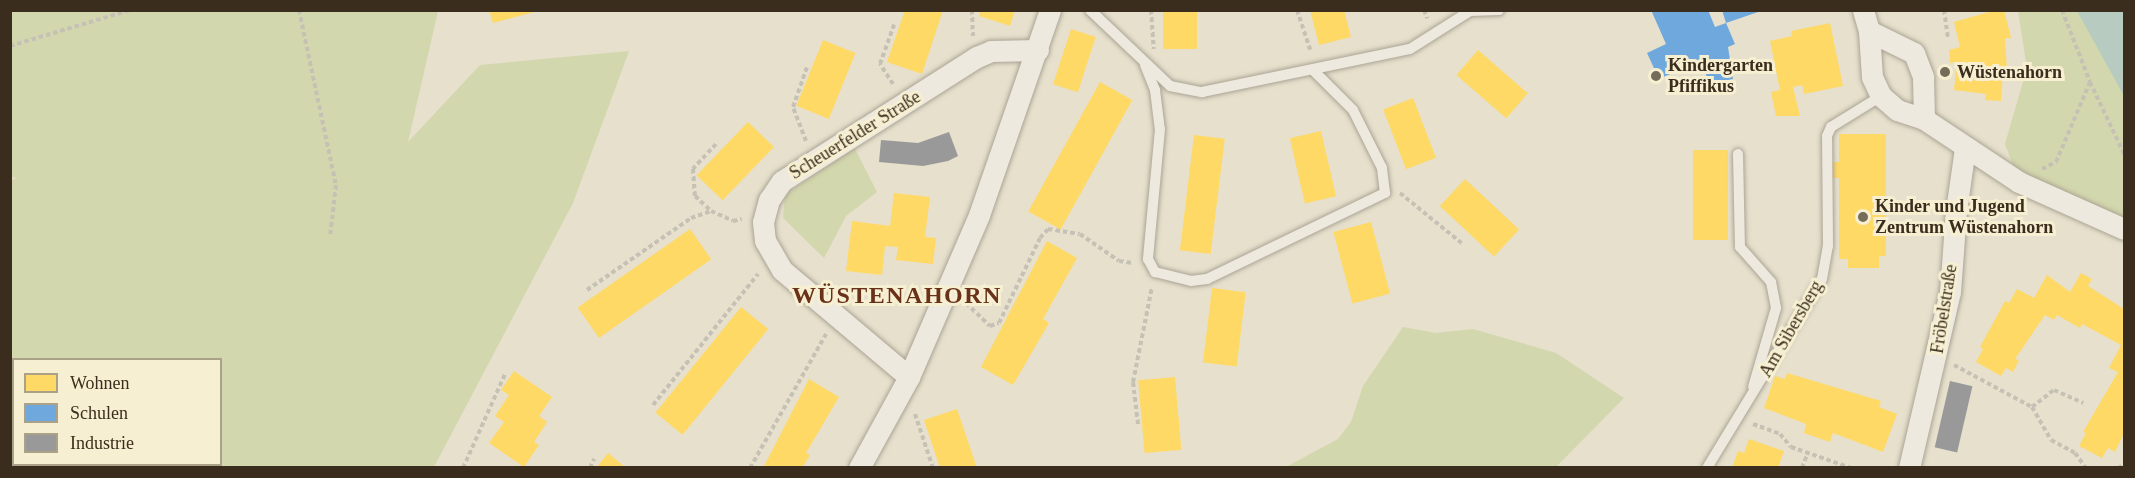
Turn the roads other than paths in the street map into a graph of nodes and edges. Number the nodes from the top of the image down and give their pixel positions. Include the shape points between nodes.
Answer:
1 (1050, 10) edge
2 (1090, 10) edge
3 (1499, 10) edge
4 (1863, 10) edge
5 (1869, 31) junction
6 (1038, 50) junction
7 (1145, 65) junction
8 (1314, 71) junction
9 (1881, 96) junction
10 (1924, 119) junction
11 (1965, 148) junction
12 (1738, 154) dead end
13 (2124, 229) edge
14 (907, 381) junction
15 (1748, 404) junction
16 (859, 468) edge
17 (1707, 468) edge
18 (1909, 468) edge

1 - 6 street
2 - 7 lane
3 - 8 lane via 1470,11 1410,49
4 - 5 street
5 - 9 street via 1872,77
5 - 10 street via 1914,53 1923,77
6 - 14 street via 1004,151
6 - 14 street, Scheuerfelder Straße via 991,51 782,181 765,213 765,241 772,257
7 - 8 lane via 1170,86 1202,92
7 - 8 lane via 1155,90 1160,129 1148,260 1155,272 1191,281 1207,279 1385,193 1382,168 1353,110
9 - 10 street via 1897,110
9 - 15 lane, Am Sibersberg via 1831,127 1827,136 1828,246 1822,279
10 - 11 street
11 - 13 street via 2019,182
11 - 18 street, Fröbelstraße via 1950,292
12 - 15 lane via 1740,247 1771,282 1776,308
14 - 16 street
15 - 17 lane, Am Sibersberg

